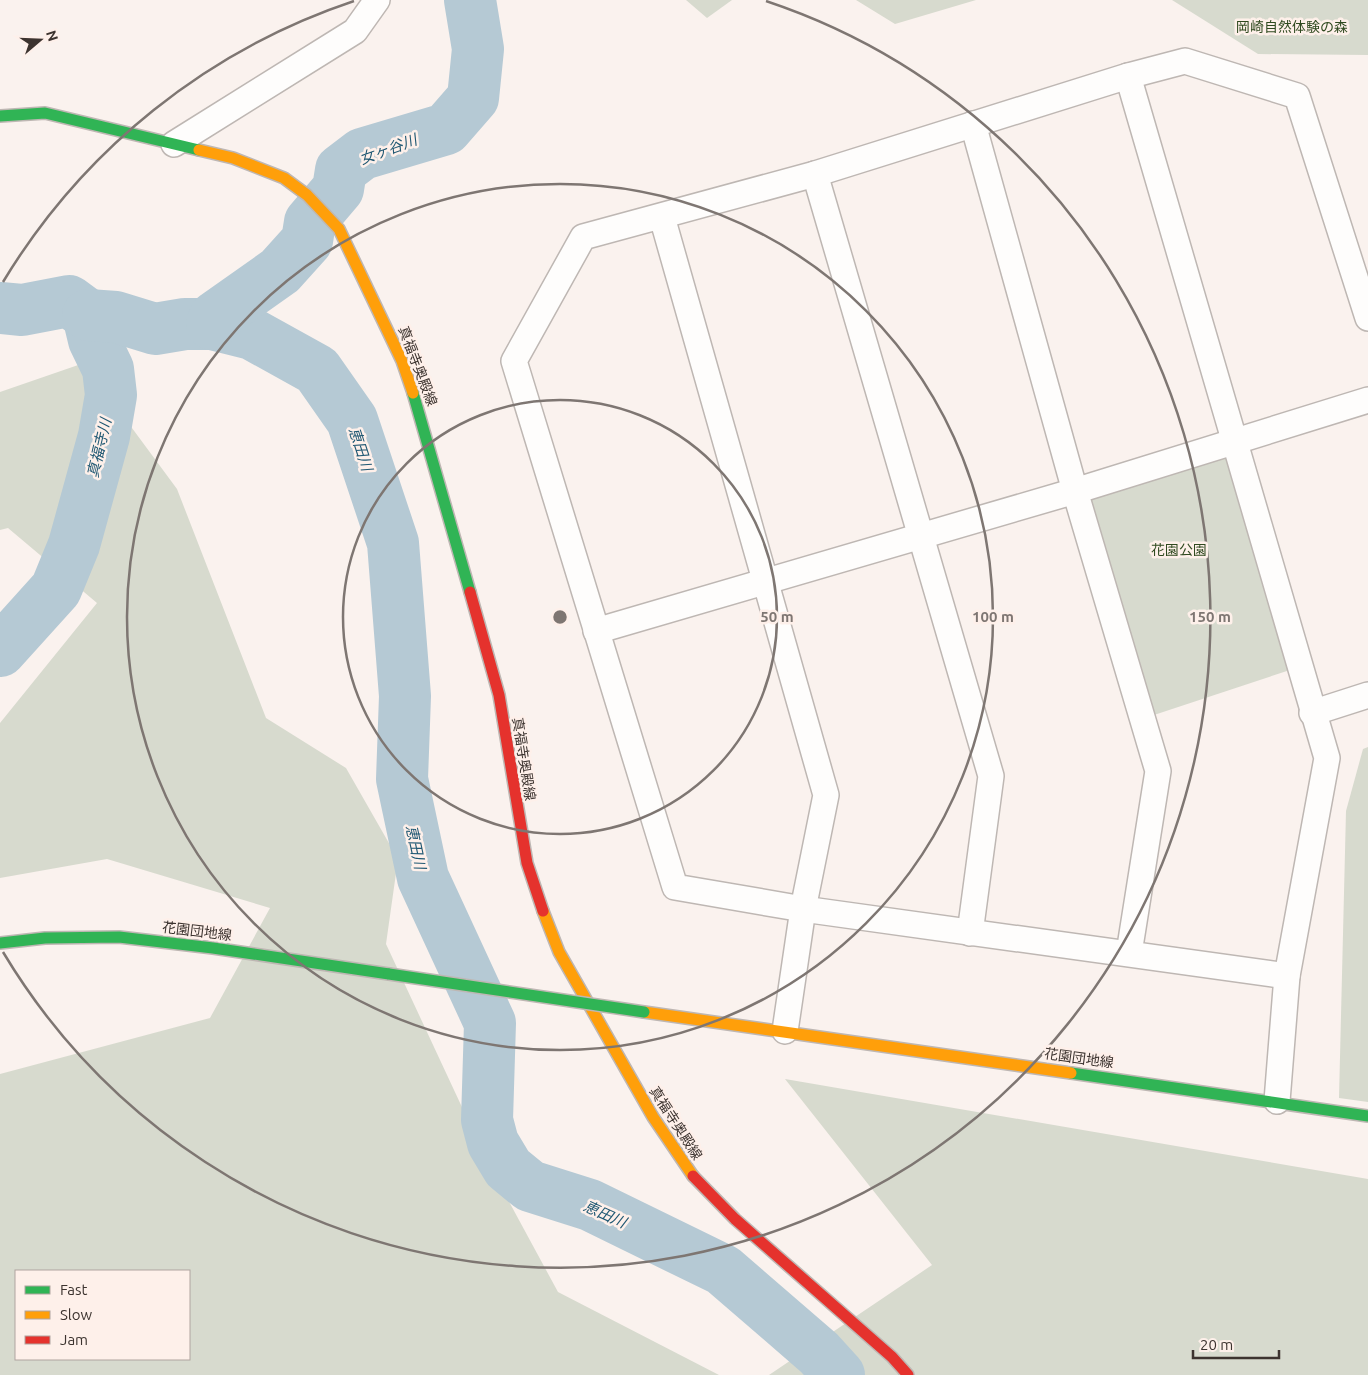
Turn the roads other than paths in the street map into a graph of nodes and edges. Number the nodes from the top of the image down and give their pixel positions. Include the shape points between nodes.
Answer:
1 (377, 0) edge
2 (1128, 76) junction
3 (0, 116) edge
4 (973, 124) junction
5 (174, 144) junction
6 (815, 174) junction
7 (662, 217) junction
8 (1368, 318) edge
9 (1368, 400) edge
10 (1234, 442) junction
11 (1075, 491) junction
12 (921, 535) junction
13 (765, 582) junction
14 (596, 631) junction
15 (1368, 695) edge
16 (1312, 713) junction
17 (803, 909) junction
18 (970, 933) junction
19 (0, 943) edge
20 (1129, 953) junction
21 (1287, 976) junction
22 (785, 1032) junction
23 (1277, 1101) junction
24 (1368, 1116) edge
25 (908, 1375) edge

1 - 5 street via 355,31
2 - 4 street
2 - 8 street via 1185,61 1298,96
2 - 10 street
3 - 5 street, 真福寺奥殿線 via 45,113
4 - 6 street
4 - 11 street
5 - 25 street, 真福寺奥殿線 via 233,158 284,178 307,195 339,229 376,302 422,418 499,695 527,864 559,952 653,1118 693,1176 750,1232 885,1350
6 - 7 street
6 - 12 street
7 - 13 street
7 - 14 street via 584,237 514,361
9 - 10 street
10 - 11 street
10 - 16 street
11 - 12 street
11 - 20 street via 1158,771
12 - 13 street
12 - 18 street via 991,776
13 - 14 street
13 - 17 street via 826,795
14 - 17 street via 675,888
15 - 16 street
16 - 21 street via 1327,758
17 - 18 street
17 - 22 street
18 - 20 street
19 - 22 street, 花園団地線, bridge via 45,938 119,937
20 - 21 street
21 - 23 street
22 - 23 street, 花園団地線
23 - 24 street, 花園団地線

